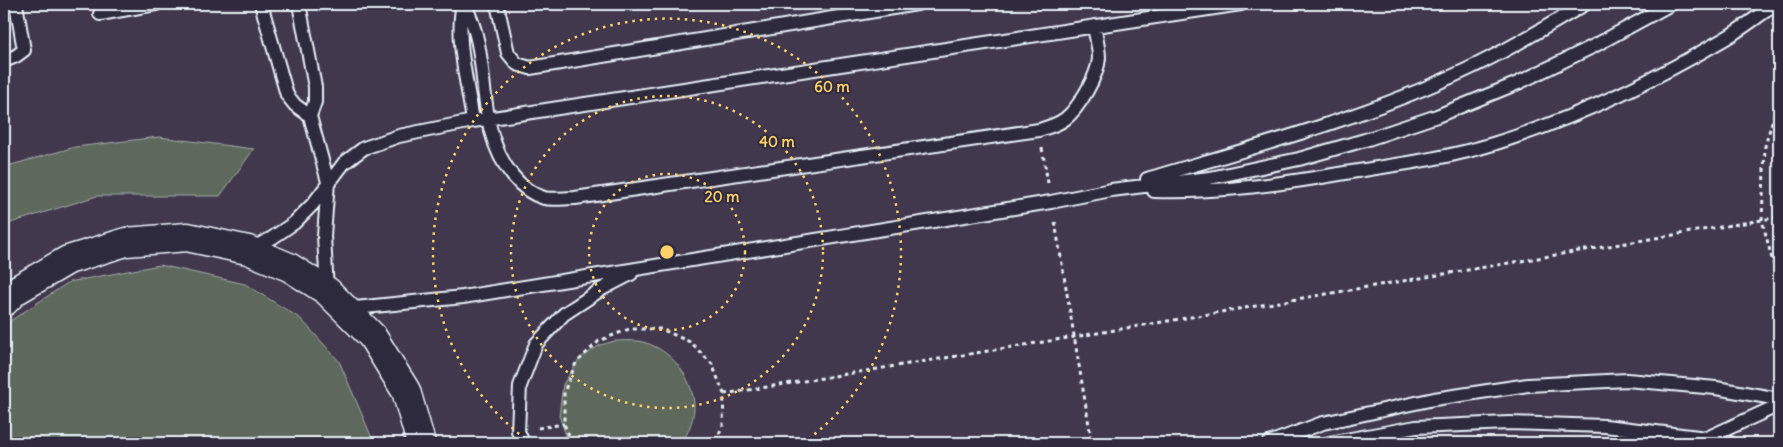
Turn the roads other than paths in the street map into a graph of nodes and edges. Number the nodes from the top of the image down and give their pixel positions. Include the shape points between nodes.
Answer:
1 (16, 4) edge
2 (156, 4) edge
3 (261, 4) edge
4 (299, 4) edge
5 (464, 4) edge
6 (497, 4) edge
7 (917, 4) edge
8 (1156, 4) edge
9 (1241, 4) edge
10 (1585, 4) edge
11 (1670, 4) edge
12 (1776, 4) edge
13 (100, 14) dead end
14 (1159, 17) junction
15 (1094, 27) junction
16 (4, 61) edge
17 (310, 116) junction
18 (488, 119) junction
19 (473, 122) junction
20 (328, 182) junction
21 (1111, 190) junction
22 (248, 250) junction
23 (643, 269) junction
24 (336, 300) junction
25 (4, 302) edge
26 (1779, 399) edge
27 (1779, 405) edge
28 (1707, 438) junction
29 (421, 443) edge
30 (524, 443) edge
31 (1269, 443) edge
32 (1329, 443) edge
33 (1730, 443) edge

1 - 16 lane via 24,50
2 - 13 lane
3 - 17 lane via 287,95
4 - 17 lane via 315,87 315,102
5 - 18 lane via 476,34
5 - 19 lane via 461,37
6 - 7 lane via 508,53 517,64 530,68
8 - 14 lane
9 - 14 lane
10 - 21 lane via 1466,70 1373,108
11 - 21 lane via 1518,83 1437,116 1300,159 1210,178
12 - 21 lane via 1728,37 1649,80 1570,116 1492,144 1422,160 1247,187 1190,192
14 - 15 lane
15 - 18 lane
15 - 18 lane via 1099,60 1094,75 1077,106 1066,118 1039,130 575,198 544,198 523,188 507,169 494,143
17 - 20 lane
18 - 19 lane
19 - 20 lane via 399,136 364,148 344,163
20 - 22 lane via 294,223
20 - 24 lane via 324,236
21 - 23 lane
22 - 24 main road via 289,267
22 - 25 main road via 187,237 126,242 68,260 15,290
23 - 24 lane via 463,297
23 - 30 lane via 602,289 564,314 536,344 520,386 518,431
24 - 29 main road via 372,336 406,391
26 - 31 lane via 1716,388 1627,380 1528,385 1434,399 1323,423
27 - 28 lane
28 - 32 lane via 1605,426 1509,423 1416,427
28 - 33 lane

